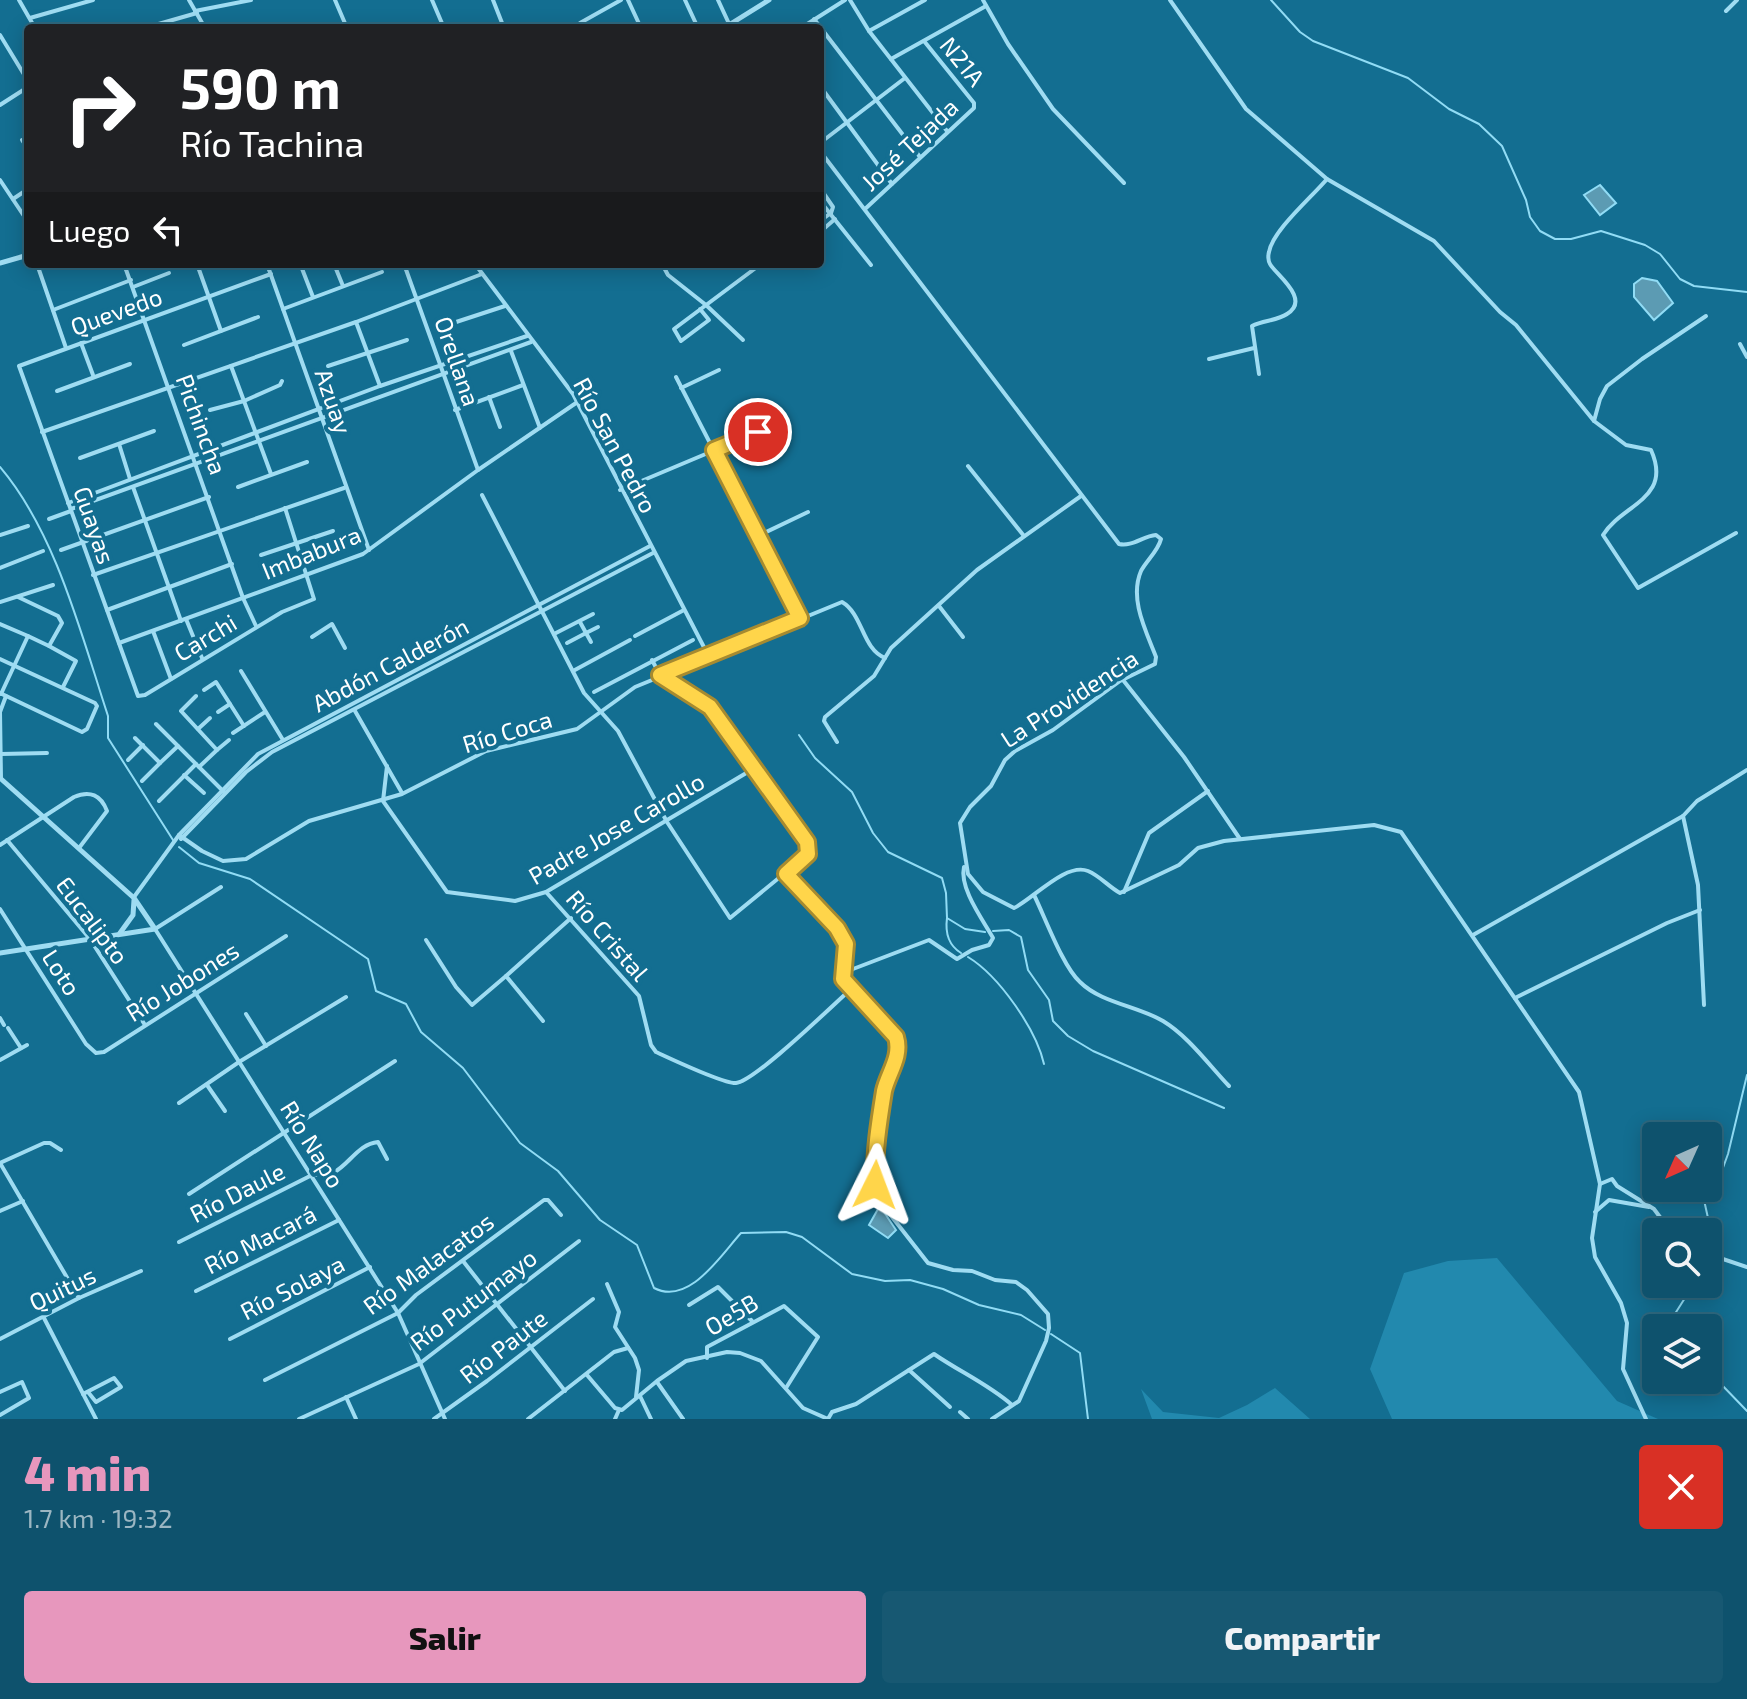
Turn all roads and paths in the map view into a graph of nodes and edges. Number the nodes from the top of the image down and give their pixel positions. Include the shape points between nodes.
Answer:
1 (19, 0) edge
2 (93, 0) edge
3 (189, 0) edge
4 (251, 0) edge
5 (335, 0) edge
6 (432, 0) edge
7 (493, 0) edge
8 (621, 0) edge
9 (628, 0) edge
10 (685, 0) edge
11 (718, 0) edge
12 (769, 0) edge
13 (847, 0) edge
14 (925, 0) edge
15 (983, 0) edge
16 (1170, 0) edge
17 (1737, 0) edge
18 (986, 6) junction
19 (1726, 11) dead end
20 (196, 12) junction
21 (30, 18) junction
22 (814, 19) junction
23 (580, 23) dead end
24 (33, 24) edge
25 (158, 24) edge
26 (203, 24) edge
27 (345, 24) edge
28 (442, 24) edge
29 (502, 24) edge
30 (639, 24) edge
31 (696, 24) edge
32 (727, 24) edge
33 (733, 24) edge
34 (807, 24) edge
35 (818, 24) edge
36 (869, 31) junction
37 (824, 32) edge
38 (0, 35) edge
39 (924, 41) junction
40 (891, 59) junction
41 (24, 77) edge
42 (905, 78) junction
43 (24, 87) edge
44 (824, 91) edge
45 (875, 101) junction
46 (974, 103) joint
47 (0, 105) edge
48 (847, 123) junction
49 (947, 131) junction
50 (22, 140) dead end
51 (824, 140) edge
52 (24, 143) edge
53 (824, 156) edge
54 (920, 157) junction
55 (1327, 179) junction
56 (0, 180) edge
57 (1124, 183) dead end
58 (892, 184) junction
59 (24, 192) edge
60 (824, 194) edge
61 (13, 199) junction
62 (824, 205) edge
63 (865, 209) junction
64 (831, 213) junction
65 (24, 216) edge
66 (824, 218) edge
67 (835, 219) junction
68 (824, 229) edge
69 (24, 256) edge
70 (0, 263) edge
71 (871, 265) dead end
72 (38, 268) edge
73 (126, 268) edge
74 (198, 268) edge
75 (269, 268) edge
76 (302, 268) edge
77 (336, 268) edge
78 (405, 268) edge
79 (478, 268) edge
80 (664, 268) edge
81 (756, 268) edge
82 (382, 272) dead end
83 (169, 273) dead end
84 (271, 274) junction
85 (482, 274) junction
86 (131, 280) junction
87 (343, 286) junction
88 (133, 287) junction
89 (209, 296) junction
90 (313, 297) junction
91 (417, 299) junction
92 (706, 305) junction
93 (505, 306) junction
94 (700, 309) junction
95 (53, 310) junction
96 (283, 310) junction
97 (1706, 316) dead end
98 (258, 317) dead end
99 (145, 320) junction
100 (356, 322) junction
101 (450, 324) dead end
102 (221, 331) junction
103 (527, 336) junction
104 (407, 340) dead end
105 (743, 340) dead end
106 (531, 342) junction
107 (81, 343) junction
108 (295, 343) junction
109 (1740, 344) dead end
110 (184, 345) dead end
111 (66, 348) junction
112 (1254, 348) junction
113 (511, 351) junction
114 (368, 355) junction
115 (1747, 357) edge
116 (1209, 359) dead end
117 (130, 364) dead end
118 (19, 366) joint
119 (231, 366) junction
120 (328, 366) dead end
121 (440, 366) junction
122 (719, 370) dead end
123 (1259, 374) dead end
124 (443, 375) junction
125 (93, 376) junction
126 (676, 377) dead end
127 (282, 381) dead end
128 (523, 385) junction
129 (380, 386) junction
130 (170, 388) junction
131 (681, 388) junction
132 (57, 391) dead end
133 (489, 397) junction
134 (244, 401) junction
135 (576, 403) junction
136 (210, 410) dead end
137 (319, 410) junction
138 (455, 410) junction
139 (322, 418) junction
140 (1594, 421) junction
141 (500, 427) dead end
142 (540, 428) junction
143 (154, 431) dead end
144 (42, 432) junction
145 (758, 432) dead end
146 (257, 433) junction
147 (259, 441) junction
148 (119, 444) junction
149 (714, 450) junction
150 (195, 457) junction
151 (80, 458) dead end
152 (307, 462) dead end
153 (197, 465) junction
154 (968, 466) dead end
155 (478, 470) junction
156 (271, 474) junction
157 (130, 479) junction
158 (133, 486) junction
159 (238, 487) dead end
160 (345, 488) junction
161 (620, 490) junction
162 (482, 495) dead end
163 (1081, 496) junction
164 (209, 497) junction
165 (70, 508) junction
166 (285, 508) junction
167 (808, 512) dead end
168 (49, 519) dead end
169 (146, 520) junction
170 (28, 526) dead end
171 (333, 531) dead end
172 (221, 532) junction
173 (1736, 533) dead end
174 (0, 535) edge
175 (758, 536) junction
176 (1024, 536) junction
177 (82, 543) junction
178 (297, 543) junction
179 (650, 546) junction
180 (61, 550) dead end
181 (369, 550) junction
182 (43, 551) dead end
183 (157, 552) junction
184 (653, 553) junction
185 (261, 555) dead end
186 (232, 564) junction
187 (0, 568) edge
188 (93, 575) junction
189 (308, 576) junction
190 (53, 585) dead end
191 (169, 587) junction
192 (18, 597) junction
193 (243, 598) junction
194 (0, 602) edge
195 (939, 606) junction
196 (541, 608) junction
197 (107, 610) junction
198 (684, 610) junction
199 (593, 614) dead end
200 (800, 618) junction
201 (184, 620) junction
202 (580, 622) junction
203 (0, 624) edge
204 (256, 627) junction
205 (598, 627) dead end
206 (153, 631) junction
207 (586, 633) junction
208 (554, 634) junction
209 (28, 636) junction
210 (312, 637) dead end
211 (963, 637) dead end
212 (693, 640) dead end
213 (591, 642) dead end
214 (119, 643) junction
215 (567, 643) dead end
216 (49, 646) junction
217 (345, 648) dead end
218 (708, 655) junction
219 (885, 658) junction
220 (0, 659) edge
221 (202, 659) junction
222 (652, 660) junction
223 (14, 665) junction
224 (241, 671) dead end
225 (573, 671) junction
226 (660, 675) junction
227 (171, 679) junction
228 (1123, 679) junction
229 (63, 687) junction
230 (204, 690) dead end
231 (594, 692) dead end
232 (2, 694) edge
233 (138, 696) joint
234 (196, 696) dead end
235 (230, 704) junction
236 (353, 708) junction
237 (601, 711) junction
238 (218, 712) dead end
239 (266, 712) junction
240 (210, 718) dead end
241 (156, 724) dead end
242 (0, 725) edge
243 (244, 726) junction
244 (198, 729) junction
245 (233, 733) dead end
246 (135, 738) dead end
247 (229, 740) dead end
248 (283, 740) junction
249 (837, 742) dead end
250 (143, 745) junction
251 (178, 746) junction
252 (217, 750) junction
253 (47, 753) dead end
254 (1, 754) edge
255 (128, 760) dead end
256 (160, 763) junction
257 (197, 765) junction
258 (387, 766) junction
259 (753, 769) junction
260 (1747, 770) edge
261 (184, 775) junction
262 (0, 778) edge
263 (142, 781) dead end
264 (1208, 791) junction
265 (224, 792) junction
266 (204, 793) dead end
267 (402, 794) junction
268 (159, 801) dead end
269 (383, 801) junction
270 (44, 816) junction
271 (1683, 816) junction
272 (667, 822) junction
273 (1233, 830) junction
274 (181, 837) junction
275 (1240, 839) junction
276 (7, 840) junction
277 (1224, 841) junction
278 (0, 845) edge
279 (79, 848) junction
280 (965, 865) junction
281 (786, 874) junction
282 (221, 887) dead end
283 (546, 892) junction
284 (1124, 893) junction
285 (1034, 895) junction
286 (134, 898) junction
287 (0, 909) edge
288 (1700, 910) junction
289 (571, 918) junction
290 (155, 929) junction
291 (119, 934) junction
292 (1473, 935) junction
293 (286, 936) dead end
294 (90, 939) junction
295 (426, 940) dead end
296 (26, 949) junction
297 (0, 953) edge
298 (506, 976) junction
299 (842, 977) junction
300 (851, 989) junction
301 (197, 993) junction
302 (346, 997) dead end
303 (1515, 998) junction
304 (1704, 1005) dead end
305 (246, 1014) dead end
306 (0, 1018) edge
307 (543, 1021) dead end
308 (145, 1025) junction
309 (27, 1045) dead end
310 (266, 1046) junction
311 (21, 1048) junction
312 (96, 1053) joint
313 (0, 1060) edge
314 (395, 1061) dead end
315 (239, 1062) junction
316 (207, 1085) junction
317 (1229, 1086) dead end
318 (179, 1103) dead end
319 (225, 1111) dead end
320 (286, 1132) junction
321 (61, 1150) dead end
322 (387, 1159) dead end
323 (0, 1163) edge
324 (312, 1175) junction
325 (1600, 1184) junction
326 (189, 1194) dead end
327 (23, 1201) junction
328 (1651, 1207) junction
329 (0, 1211) edge
330 (1594, 1213) junction
331 (561, 1215) dead end
332 (1660, 1218) edge
333 (339, 1220) junction
334 (579, 1241) dead end
335 (179, 1242) dead end
336 (1722, 1259) edge
337 (463, 1261) junction
338 (370, 1267) junction
339 (1747, 1267) edge
340 (141, 1271) dead end
341 (607, 1284) dead end
342 (196, 1291) dead end
343 (79, 1298) junction
344 (593, 1299) dead end
345 (496, 1305) junction
346 (689, 1305) dead end
347 (398, 1313) junction
348 (44, 1317) junction
349 (752, 1321) junction
350 (0, 1339) edge
351 (230, 1339) dead end
352 (622, 1339) junction
353 (531, 1347) junction
354 (628, 1348) junction
355 (614, 1352) junction
356 (707, 1358) junction
357 (419, 1364) junction
358 (909, 1370) junction
359 (587, 1375) junction
360 (265, 1380) dead end
361 (657, 1381) junction
362 (786, 1388) junction
363 (565, 1391) junction
364 (0, 1392) edge
365 (86, 1393) junction
366 (638, 1396) junction
367 (346, 1397) junction
368 (1012, 1405) junction
369 (950, 1407) dead end
370 (619, 1410) junction
371 (960, 1412) dead end
372 (0, 1415) edge
373 (444, 1417) edge
374 (96, 1419) edge
375 (299, 1419) edge
376 (356, 1419) edge
377 (434, 1419) edge
378 (528, 1419) edge
379 (615, 1419) edge
380 (651, 1419) edge
381 (683, 1419) edge
382 (828, 1419) edge
383 (968, 1419) edge
384 (992, 1419) edge
385 (1646, 1419) edge

1 - 21 street
2 - 21 street
3 - 20 street
4 - 20 street
5 - 27 street
6 - 28 street
7 - 29 street
8 - 23 street
9 - 30 street
10 - 31 street
11 - 32 street
12 - 33 street
13 - 22 street
13 - 36 street
14 - 36 street
15 - 18 street
16 - 55 street via 1246,109
17 - 19 street
18 - 39 street
18 - 57 street via 1053,109
20 - 25 street
20 - 26 street
21 - 24 street
22 - 34 street
22 - 35 street
36 - 40 street
37 - 45 street
38 - 41 street
39 - 40 street
39 - 46 street, N21A
40 - 42 street
42 - 45 street
42 - 49 street
43 - 47 street
44 - 48 street
45 - 48 street
45 - 54 street
46 - 49 street, José Tejada
48 - 51 street
48 - 58 street
49 - 54 street, José Tejada
50 - 52 street
53 - 63 street, La Providencia
54 - 58 street, José Tejada
55 - 112 street via 1272,242 1270,264 1290,285 1294,303 1284,316 1252,326
55 - 140 street via 1434,241 1516,325
56 - 61 street
58 - 63 street, José Tejada
59 - 61 street
60 - 64 street
61 - 65 street
62 - 64 street
63 - 163 street, La Providencia
64 - 66 street
64 - 67 street
67 - 68 street
67 - 71 street
69 - 70 street
72 - 95 street
73 - 86 street, Pichincha
74 - 89 street
75 - 84 street, Azuay
76 - 90 street
77 - 87 street
78 - 91 street, Orellana
79 - 85 street, Río San Pedro
80 - 92 street
81 - 92 street
82 - 87 street
83 - 88 street
84 - 89 street, Quevedo
84 - 96 street, Azuay
85 - 91 street
85 - 93 street, Río San Pedro
86 - 88 street, Pichincha
86 - 95 street
87 - 90 street
88 - 99 street, Pichincha
89 - 99 street, Quevedo
89 - 102 street
90 - 96 street
91 - 100 street
91 - 121 street, Orellana
92 - 94 street
92 - 105 street
93 - 101 street
93 - 103 street, Río San Pedro
94 - 94 street via 708,322 681,341 674,330
95 - 111 street
96 - 108 street, Azuay
97 - 140 street via 1607,386
98 - 102 street
99 - 107 street, Quevedo
99 - 130 street, Pichincha
100 - 108 street
100 - 114 street
102 - 110 street
103 - 106 street, Río San Pedro
103 - 121 street
104 - 114 street
106 - 113 street
106 - 135 street, Río San Pedro
107 - 111 street, Quevedo
107 - 125 street
108 - 119 street
108 - 137 street, Azuay
109 - 115 street
111 - 118 street, Quevedo
112 - 116 street
112 - 123 street
113 - 124 street
113 - 128 street
114 - 120 street
114 - 129 street
117 - 125 street
118 - 144 street, Guayas
119 - 130 street
119 - 134 street
121 - 124 street, Orellana
121 - 129 street
122 - 131 street
124 - 138 street, Orellana
124 - 139 street
125 - 132 street
126 - 131 street
127 - 134 street
128 - 133 street
128 - 142 street
129 - 137 street
130 - 144 street
130 - 150 street, Pichincha
131 - 149 street
133 - 138 street
133 - 141 street
134 - 136 street
134 - 146 street
135 - 142 street, Imbabura
135 - 161 street, Río San Pedro
137 - 139 street, Azuay
137 - 146 street
138 - 155 street, Orellana
139 - 147 street
139 - 160 street, Azuay
140 - 173 street via 1626,445 1648,448 1656,461 1650,493 1603,535 1638,588
142 - 155 street, Imbabura
143 - 148 street
144 - 165 street, Guayas
145 - 149 street
146 - 147 street
146 - 150 street
147 - 153 street
147 - 156 street
148 - 151 street
148 - 157 street
149 - 161 street
149 - 175 street
150 - 153 street, Pichincha
150 - 157 street
152 - 156 street
153 - 158 street
153 - 164 street, Pichincha
154 - 176 street
155 - 181 street, Imbabura
156 - 159 street
157 - 158 street
157 - 165 street
158 - 165 street
158 - 169 street
160 - 166 street
160 - 181 street, Azuay
161 - 179 street, Río San Pedro
162 - 196 street
163 - 176 street
163 - 228 street, La Providencia via 1119,544 1147,536 1161,539 1136,587 1157,661
164 - 169 street
164 - 172 street, Pichincha
165 - 168 street
165 - 177 street, Guayas
166 - 172 street
166 - 178 street
167 - 175 street
169 - 177 street
169 - 183 street
170 - 174 street
171 - 178 street
172 - 183 street
172 - 186 street, Pichincha
175 - 200 street
176 - 195 street
177 - 180 street
177 - 188 street, Guayas
178 - 185 street
178 - 189 street
179 - 184 street, Río San Pedro
179 - 196 street, Abdón Calderón
181 - 189 street, Imbabura
182 - 187 street
183 - 188 street
183 - 191 street
184 - 196 street, Abdón Calderón
184 - 198 street, Río San Pedro
186 - 191 street
186 - 193 street, Pichincha
188 - 197 street, Guayas
189 - 193 street, Imbabura
189 - 204 street, Carchi via 314,599
190 - 192 street
191 - 197 street
191 - 201 street
192 - 194 street
192 - 216 street via 61,619
193 - 201 street, Imbabura
193 - 204 street, Pichincha
195 - 211 street
195 - 219 street
196 - 208 street
196 - 236 street, Abdón Calderón
197 - 214 street, Guayas
198 - 218 street, Río San Pedro
198 - 225 street
199 - 202 street
200 - 218 street, Río Coca
200 - 219 street, Río Coca via 844,602 875,652
201 - 206 street, Imbabura
201 - 221 street
202 - 207 street
202 - 208 street
203 - 209 street
204 - 221 street, Carchi
205 - 207 street
206 - 214 street, Imbabura
206 - 227 street
207 - 213 street
207 - 215 street
208 - 225 street
209 - 216 street
209 - 223 street
210 - 217 street via 332,624
212 - 222 street
214 - 233 street, Guayas
216 - 229 street via 76,661
218 - 226 street, Río Coca
219 - 249 street via 874,676 825,717
220 - 223 street
221 - 227 street, Carchi
222 - 226 street
222 - 231 street
223 - 229 street
223 - 232 street
224 - 239 street
225 - 237 street
226 - 237 street, Río Coca
226 - 259 street via 710,707
227 - 233 street, Carchi
228 - 264 street
228 - 280 street, La Providencia via 1005,760 960,823
229 - 232 street via 97,705 85,731
230 - 235 street via 216,682
232 - 242 street
234 - 244 street via 181,711
235 - 238 street
235 - 243 street
236 - 248 street, Abdón Calderón
236 - 258 street
236 - 265 street, Abdón Calderón via 272,752
237 - 267 street, Río Coca via 577,729 486,751
237 - 272 street via 618,731
239 - 243 street
239 - 248 street
240 - 244 street
241 - 251 street
242 - 254 street
243 - 245 street
244 - 252 street
246 - 250 street
247 - 252 street
248 - 265 street, Abdón Calderón via 258,754
250 - 255 street
250 - 256 street
251 - 256 street
251 - 257 street
252 - 257 street
253 - 254 street
254 - 262 street
256 - 263 street
257 - 261 street
257 - 265 street
258 - 267 street
258 - 269 street
259 - 272 street, Padre Jose Carollo
259 - 281 street via 807,842 808,854
260 - 271 street via 1697,801
261 - 266 street
261 - 268 street
262 - 270 street, Río Napo
264 - 273 street
264 - 284 street via 1149,833
265 - 274 street, Abdón Calderón
267 - 269 street, Río Coca
269 - 274 street, Río Coca via 309,821 246,859 223,861
269 - 283 street, Padre Jose Carollo via 449,894 515,901
270 - 276 street
270 - 279 street, Río Napo
270 - 279 street via 84,793 100,799 105,817
271 - 288 street
271 - 292 street
272 - 281 street via 730,918
272 - 283 street, Padre Jose Carollo
273 - 275 street
273 - 277 street
274 - 286 street, Abdón Calderón
275 - 277 street
275 - 292 street via 1374,825 1401,832
276 - 278 street
276 - 294 street, Eucalipto
277 - 284 street via 1198,848 1179,865
279 - 286 street, Río Napo
280 - 285 street via 983,892 1011,907
280 - 299 street, La Providencia via 963,877 992,943 958,959 929,940
281 - 299 street via 846,944
282 - 290 street
283 - 289 street, Río Cristal
284 - 285 street via 1077,869
285 - 317 street via 1080,982 1167,1023
286 - 290 street, Río Napo
286 - 291 street via 133,915
287 - 296 street, Loto
288 - 303 street
288 - 304 street
289 - 298 street
289 - 300 street, Río Cristal via 639,996 656,1052 732,1083 742,1082 781,1052
290 - 291 street
290 - 301 street, Río Napo
291 - 294 street
292 - 303 street
293 - 301 street, Río Jobones
294 - 296 street
294 - 308 street, Eucalipto
295 - 298 street via 472,1005
296 - 297 street
296 - 312 street, Loto
298 - 307 street
299 - 300 street
300 - 368 street via 898,1043 885,1087 875,1164 880,1203 928,1263 1016,1282 1048,1314 1046,1341 1019,1401
301 - 308 street, Río Jobones
301 - 315 street, Río Napo
302 - 310 street
303 - 325 street via 1579,1092
305 - 310 street
306 - 311 street
308 - 312 street, Río Jobones
309 - 311 street
310 - 315 street
311 - 313 street
314 - 320 street
315 - 316 street
315 - 320 street, Río Napo
316 - 318 street
316 - 319 street
320 - 324 street, Río Napo
320 - 326 street
321 - 323 street via 44,1143
322 - 324 street, Río Daule via 375,1142 333,1172
323 - 327 street
324 - 333 street, Río Napo
324 - 335 street, Río Daule
325 - 328 street via 1611,1178
325 - 330 street
327 - 329 street
327 - 343 street
328 - 330 street via 1609,1200
328 - 332 street
330 - 385 street via 1595,1257 1627,1323 1624,1376
331 - 337 street, Río Malacatos via 544,1200
333 - 338 street, Río Napo
333 - 342 street, Río Macará
334 - 345 street, Río Putumayo
336 - 339 street
337 - 345 street
337 - 347 street, Río Malacatos
338 - 347 street, Río Napo
338 - 351 street, Río Solaya
340 - 343 street, Quitus
341 - 352 street
343 - 348 street, Quitus
344 - 353 street, Río Paute
345 - 353 street
345 - 357 street, Río Putumayo
346 - 349 street via 718,1287
347 - 357 street, Río Napo
347 - 360 street, Río Malacatos
348 - 350 street, Quitus
348 - 365 street
349 - 356 street, Oe5B via 707,1347
349 - 362 street, Oe5B via 781,1306 818,1337
352 - 354 street
352 - 355 street
353 - 363 street
353 - 373 street, Río Paute
354 - 355 street
354 - 366 street via 639,1370
355 - 359 street
356 - 361 street via 686,1361
356 - 362 street via 747,1354
357 - 367 street, Río Putumayo
357 - 373 street, Río Napo
358 - 368 street via 934,1354
358 - 369 street
358 - 382 street
359 - 363 street
359 - 370 street
361 - 366 street
361 - 381 street
362 - 382 street via 803,1408
363 - 378 street
364 - 372 street via 22,1382 29,1398
365 - 365 street via 114,1378 121,1387 96,1402
365 - 374 street
366 - 370 street
366 - 380 street
367 - 375 street, Río Putumayo
367 - 376 street
368 - 384 street
370 - 379 street
371 - 383 street
373 - 377 street, Río Paute

